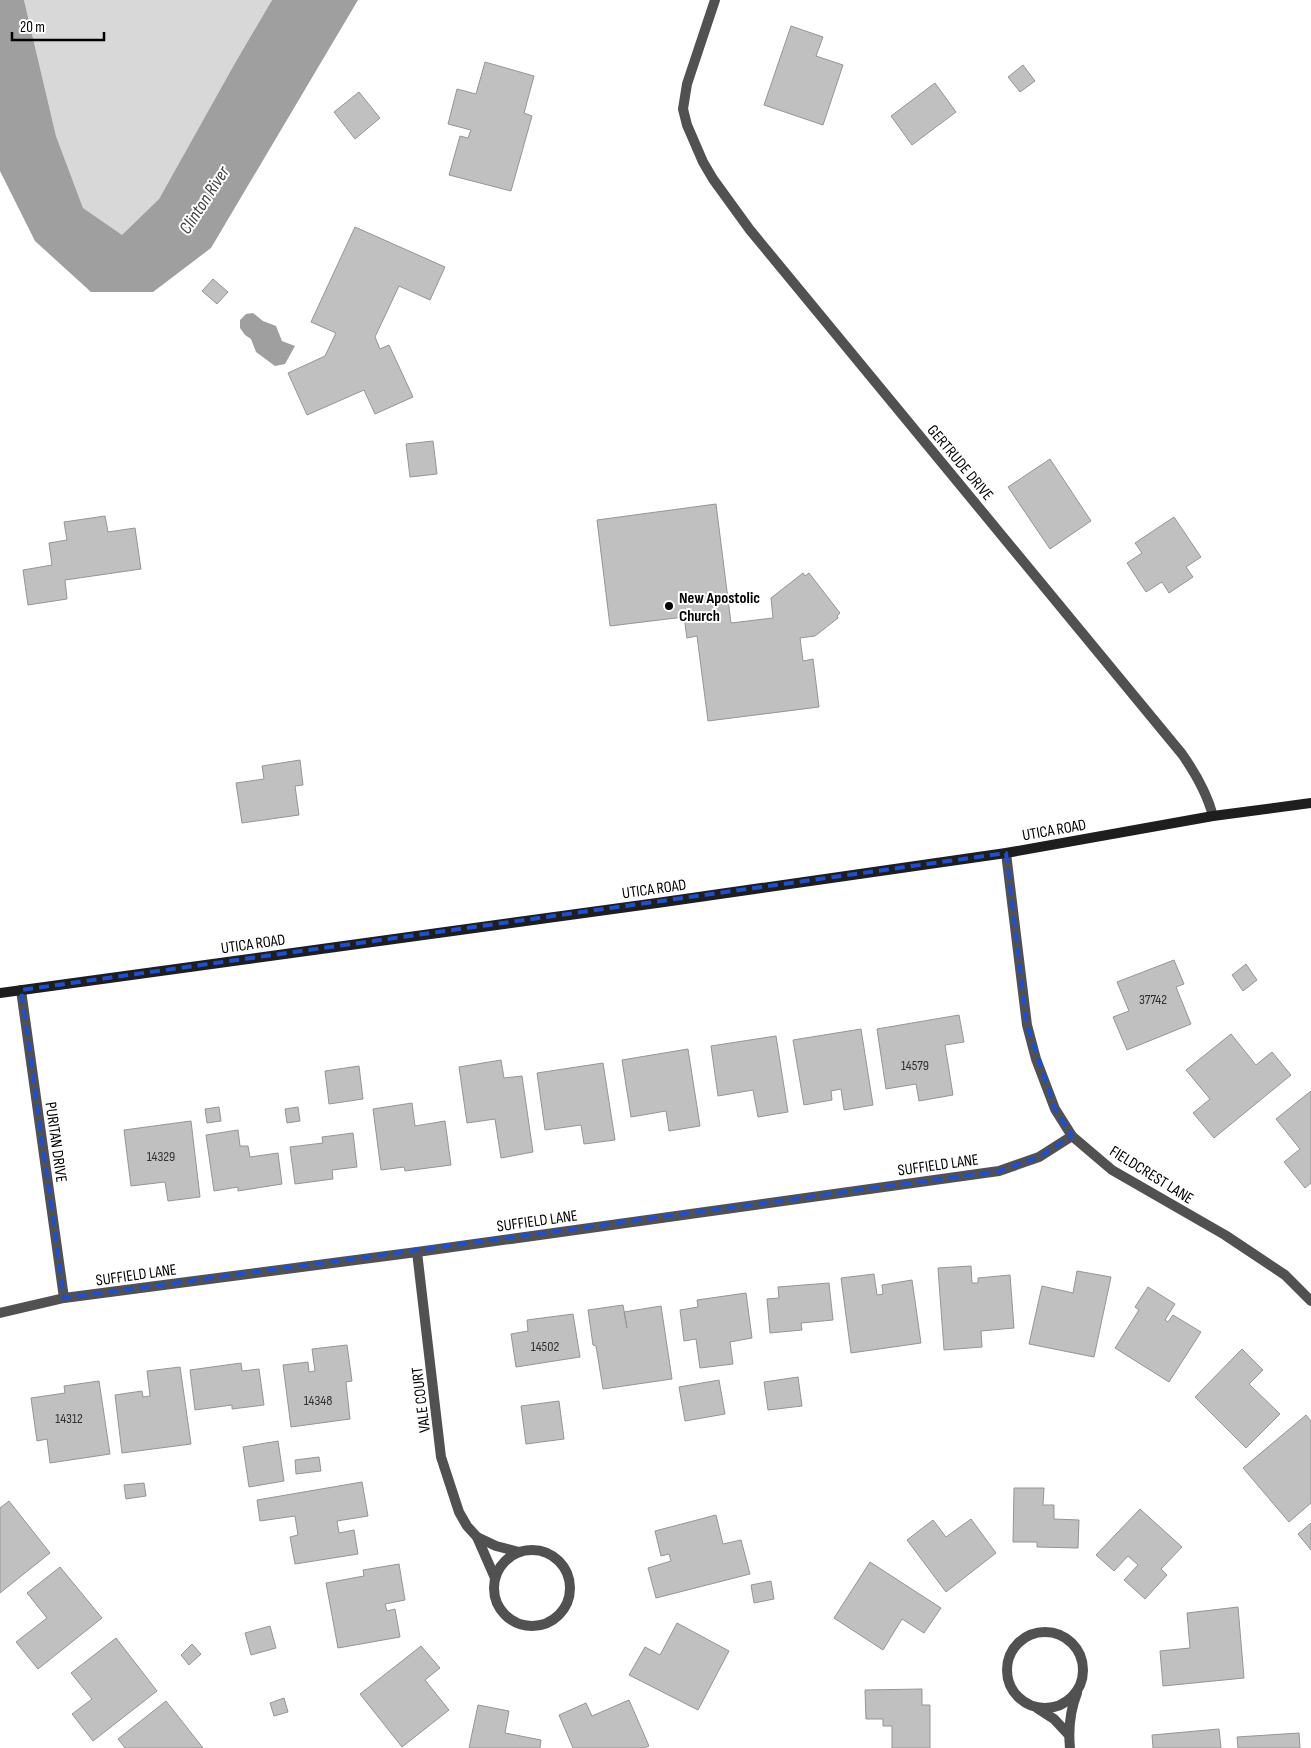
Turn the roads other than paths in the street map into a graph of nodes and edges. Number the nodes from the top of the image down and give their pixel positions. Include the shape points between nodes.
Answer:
1 (715, 0) edge
2 (1311, 803) edge
3 (1213, 816) junction
4 (1006, 853) junction
5 (21, 990) junction
6 (0, 993) edge
7 (1072, 1136) junction
8 (418, 1252) junction
9 (64, 1298) junction
10 (1311, 1301) edge
11 (0, 1313) edge
12 (477, 1537) junction
13 (519, 1552) junction
14 (494, 1578) junction
15 (1079, 1687) junction
16 (1036, 1708) junction
17 (1069, 1735) junction
18 (1070, 1748) edge

1 - 3 street, GERTRUDE DRIVE via 683,109 687,125 713,179 750,230 1182,754 1197,775
2 - 3 street, UTICA ROAD
3 - 4 street, UTICA ROAD
4 - 5 street, UTICA ROAD
4 - 7 street, FIELDCREST LANE via 1026,1025 1055,1109
5 - 6 street, UTICA ROAD
5 - 9 street, PURITAN DRIVE
7 - 8 street, SUFFIELD LANE via 1039,1157 999,1171
7 - 10 street, FIELDCREST LANE via 1112,1170 1225,1235 1285,1275
8 - 9 street, SUFFIELD LANE
8 - 12 street, VALE COURT via 442,1457 459,1512
9 - 11 street, SUFFIELD LANE
12 - 13 street, VALE COURT
12 - 14 street, VALE COURT
13 - 14 street via 508,1558
13 - 14 street, VALE COURT via 545,1552 564,1568 570,1593 558,1616 535,1626 523,1626 512,1621 496,1602
15 - 16 street via 1060,1705
15 - 16 street via 1083,1675 1078,1650 1058,1634 1045,1631 1032,1634 1013,1649 1006,1672 1015,1695
15 - 17 street via 1071,1710
16 - 17 street via 1054,1719
17 - 18 street

